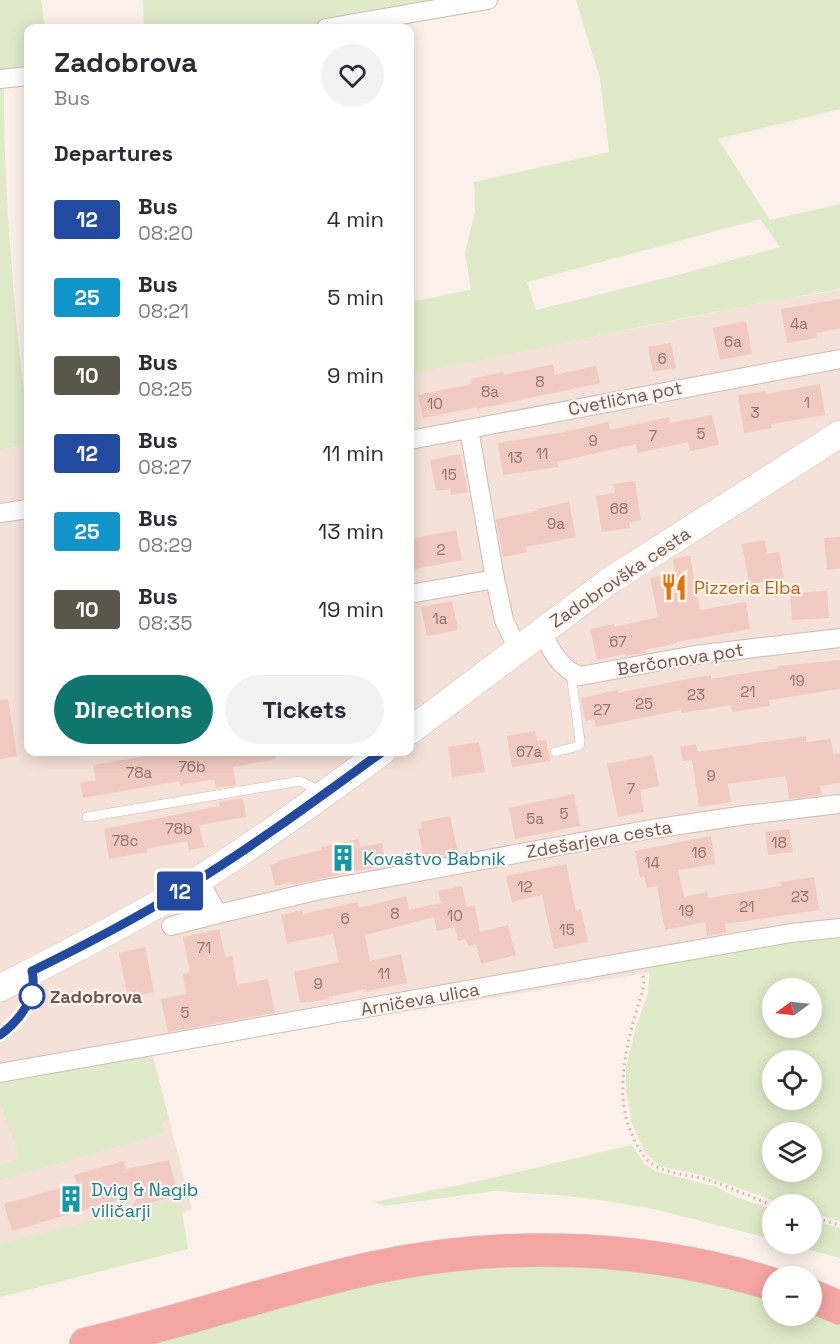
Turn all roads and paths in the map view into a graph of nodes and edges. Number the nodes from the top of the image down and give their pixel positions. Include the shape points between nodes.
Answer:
1 (488, 0) edge
2 (349, 24) edge
3 (24, 76) edge
4 (0, 79) edge
5 (840, 359) edge
6 (469, 429) junction
7 (840, 434) edge
8 (414, 439) edge
9 (24, 510) edge
10 (0, 513) edge
11 (495, 579) junction
12 (414, 593) edge
13 (541, 632) junction
14 (840, 638) edge
15 (518, 649) junction
16 (570, 673) junction
17 (414, 728) edge
18 (555, 752) dead end
19 (376, 756) edge
20 (321, 796) junction
21 (840, 804) edge
22 (87, 817) dead end
23 (198, 879) junction
24 (218, 914) junction
25 (171, 926) dead end
26 (840, 928) edge
27 (642, 959) junction
28 (32, 971) junction
29 (0, 988) edge
30 (0, 1035) edge
31 (0, 1073) edge
32 (762, 1201) edge
33 (822, 1220) edge
34 (840, 1225) edge
35 (762, 1281) edge
36 (822, 1300) edge
37 (840, 1308) edge
38 (86, 1344) edge

1 - 2 street
3 - 4 street
5 - 6 street, Cvetlična pot
6 - 8 street, Cvetlična pot
6 - 11 street
7 - 13 main road, Zadobrovška cesta via 608,582
9 - 10 street
11 - 12 street
11 - 15 street via 504,620
13 - 15 main road, Zadobrovška cesta
13 - 16 street
14 - 16 street, Berčonova pot via 695,655 580,676
15 - 17 main road, Zadobrovška cesta
16 - 18 lane via 580,741 579,746
19 - 20 main road
20 - 22 lane via 300,781
20 - 23 main road
21 - 24 street, Zdešarjeva cesta via 646,830 320,890
23 - 24 street
23 - 28 main road
24 - 25 street, Zdešarjeva cesta
26 - 27 street, Arničeva ulica
27 - 31 street, Arničeva ulica
27 - 32 path via 644,985 622,1076 631,1134 643,1157 660,1169 708,1180
28 - 29 main road
28 - 30 lane via 32,996
33 - 34 path
35 - 38 highway via 662,1258 614,1253 469,1253 350,1274
36 - 37 highway

